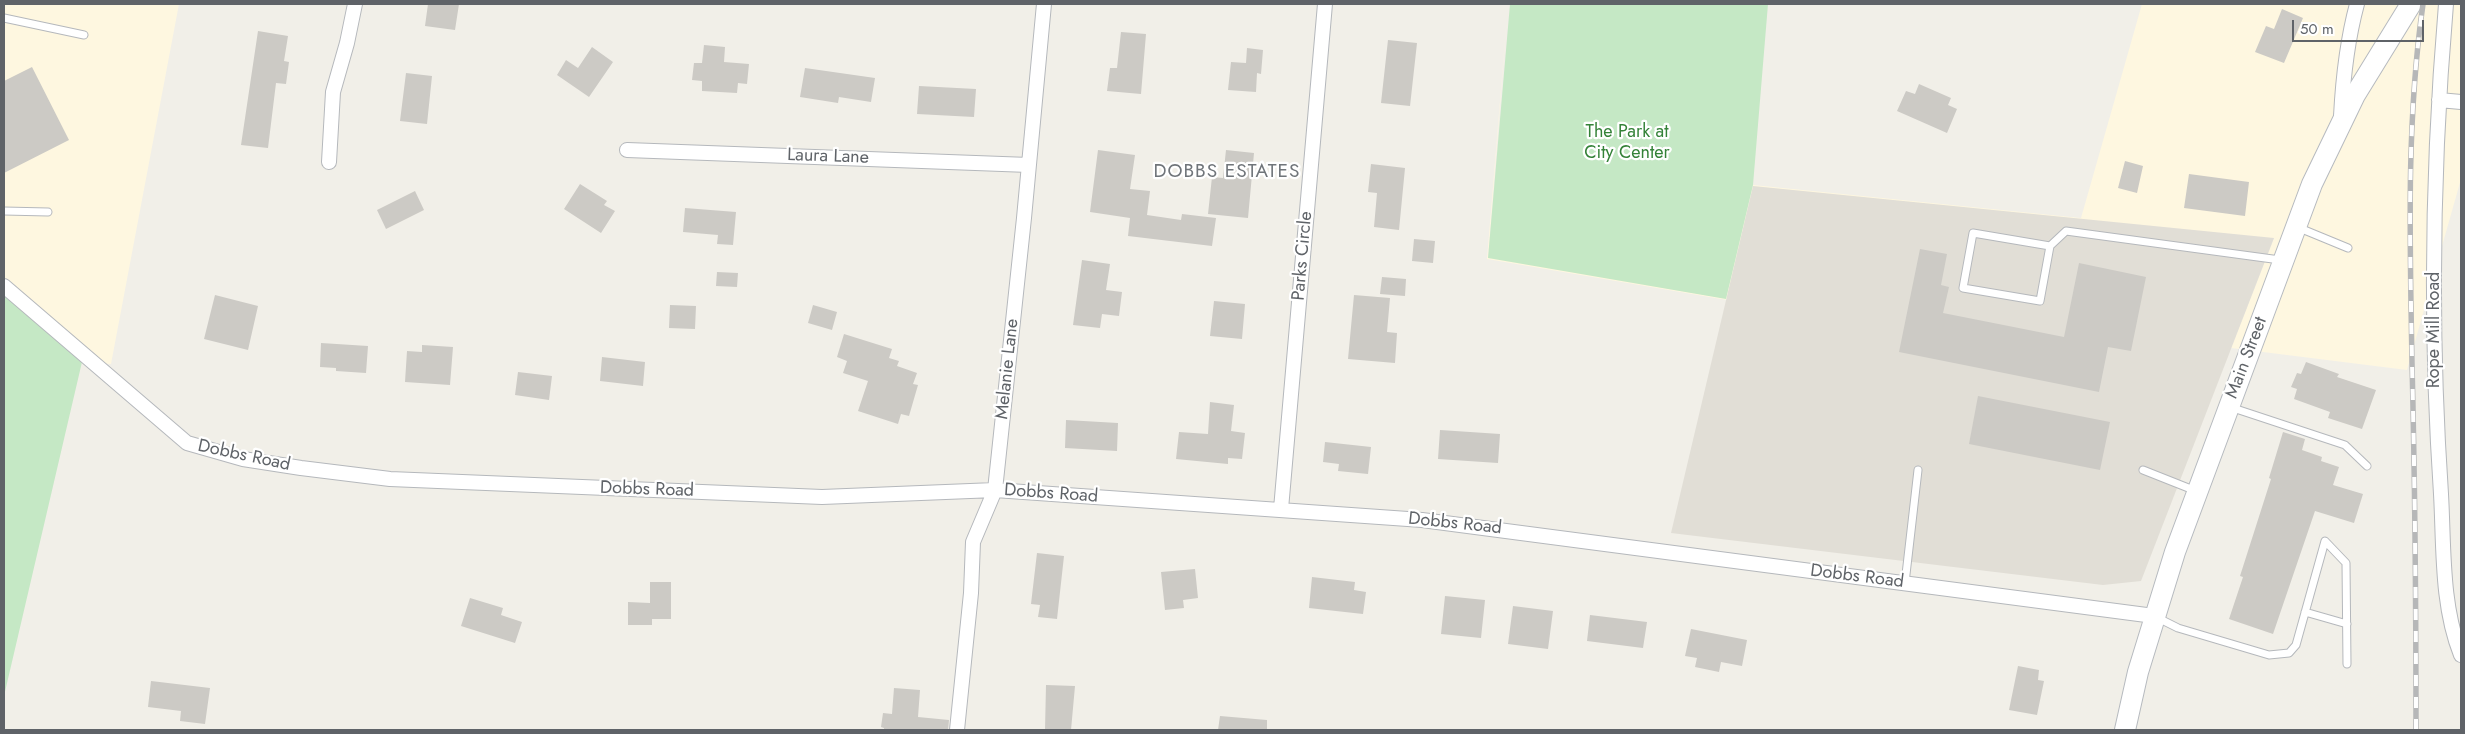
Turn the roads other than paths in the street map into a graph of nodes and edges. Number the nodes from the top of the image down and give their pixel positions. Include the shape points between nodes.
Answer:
1 (355, 4) edge
2 (1044, 4) edge
3 (1325, 4) edge
4 (2357, 4) edge
5 (2411, 4) edge
6 (2446, 4) edge
7 (4, 18) edge
8 (84, 34) dead end
9 (2439, 100) junction
10 (2461, 102) edge
11 (2341, 122) junction
12 (627, 150) dead end
13 (329, 162) dead end
14 (1029, 165) junction
15 (4, 211) edge
16 (48, 212) dead end
17 (2296, 226) junction
18 (2050, 246) junction
19 (2348, 248) dead end
20 (2283, 261) junction
21 (4, 286) edge
22 (2228, 407) junction
23 (2367, 466) dead end
24 (1918, 470) dead end
25 (2143, 470) dead end
26 (995, 490) junction
27 (2197, 492) junction
28 (1280, 509) junction
29 (1905, 582) junction
30 (2454, 600) edge
31 (2305, 612) junction
32 (2154, 616) junction
33 (2347, 624) junction
34 (2461, 655) edge
35 (2347, 664) dead end
36 (957, 730) edge
37 (2125, 730) edge

1 - 13 street via 333,92
2 - 14 street, Melanie Lane
3 - 28 street, Parks Circle
4 - 11 street via 2344,66
5 - 11 main road, Main Street via 2374,60
6 - 9 street, Rope Mill Road
7 - 8 lane
9 - 10 street
9 - 30 street, Rope Mill Road via 2434,263 2435,391
11 - 17 main road, Main Street
12 - 14 street, Laura Lane
14 - 26 street, Melanie Lane
15 - 16 lane
17 - 19 lane
17 - 20 main road, Main Street
18 - 18 lane via 1973,232 1963,288 2040,301
18 - 20 lane via 2066,231
20 - 22 main road, Main Street
21 - 26 street, Dobbs Road via 187,443 243,459 390,479 822,498
22 - 23 lane via 2345,445
22 - 27 main road, Main Street
24 - 29 lane
25 - 27 lane
26 - 28 street, Dobbs Road
26 - 36 street, Melanie Lane via 974,542
27 - 32 main road, Main Street
28 - 29 street, Dobbs Road via 1491,528 1815,573
29 - 32 street, Dobbs Road
30 - 34 street, Rope Mill Road
31 - 32 lane via 2296,645 2289,653 2280,656 2178,628
31 - 33 lane
31 - 33 lane via 2325,541 2346,563
32 - 37 main road, Main Street
33 - 35 lane

